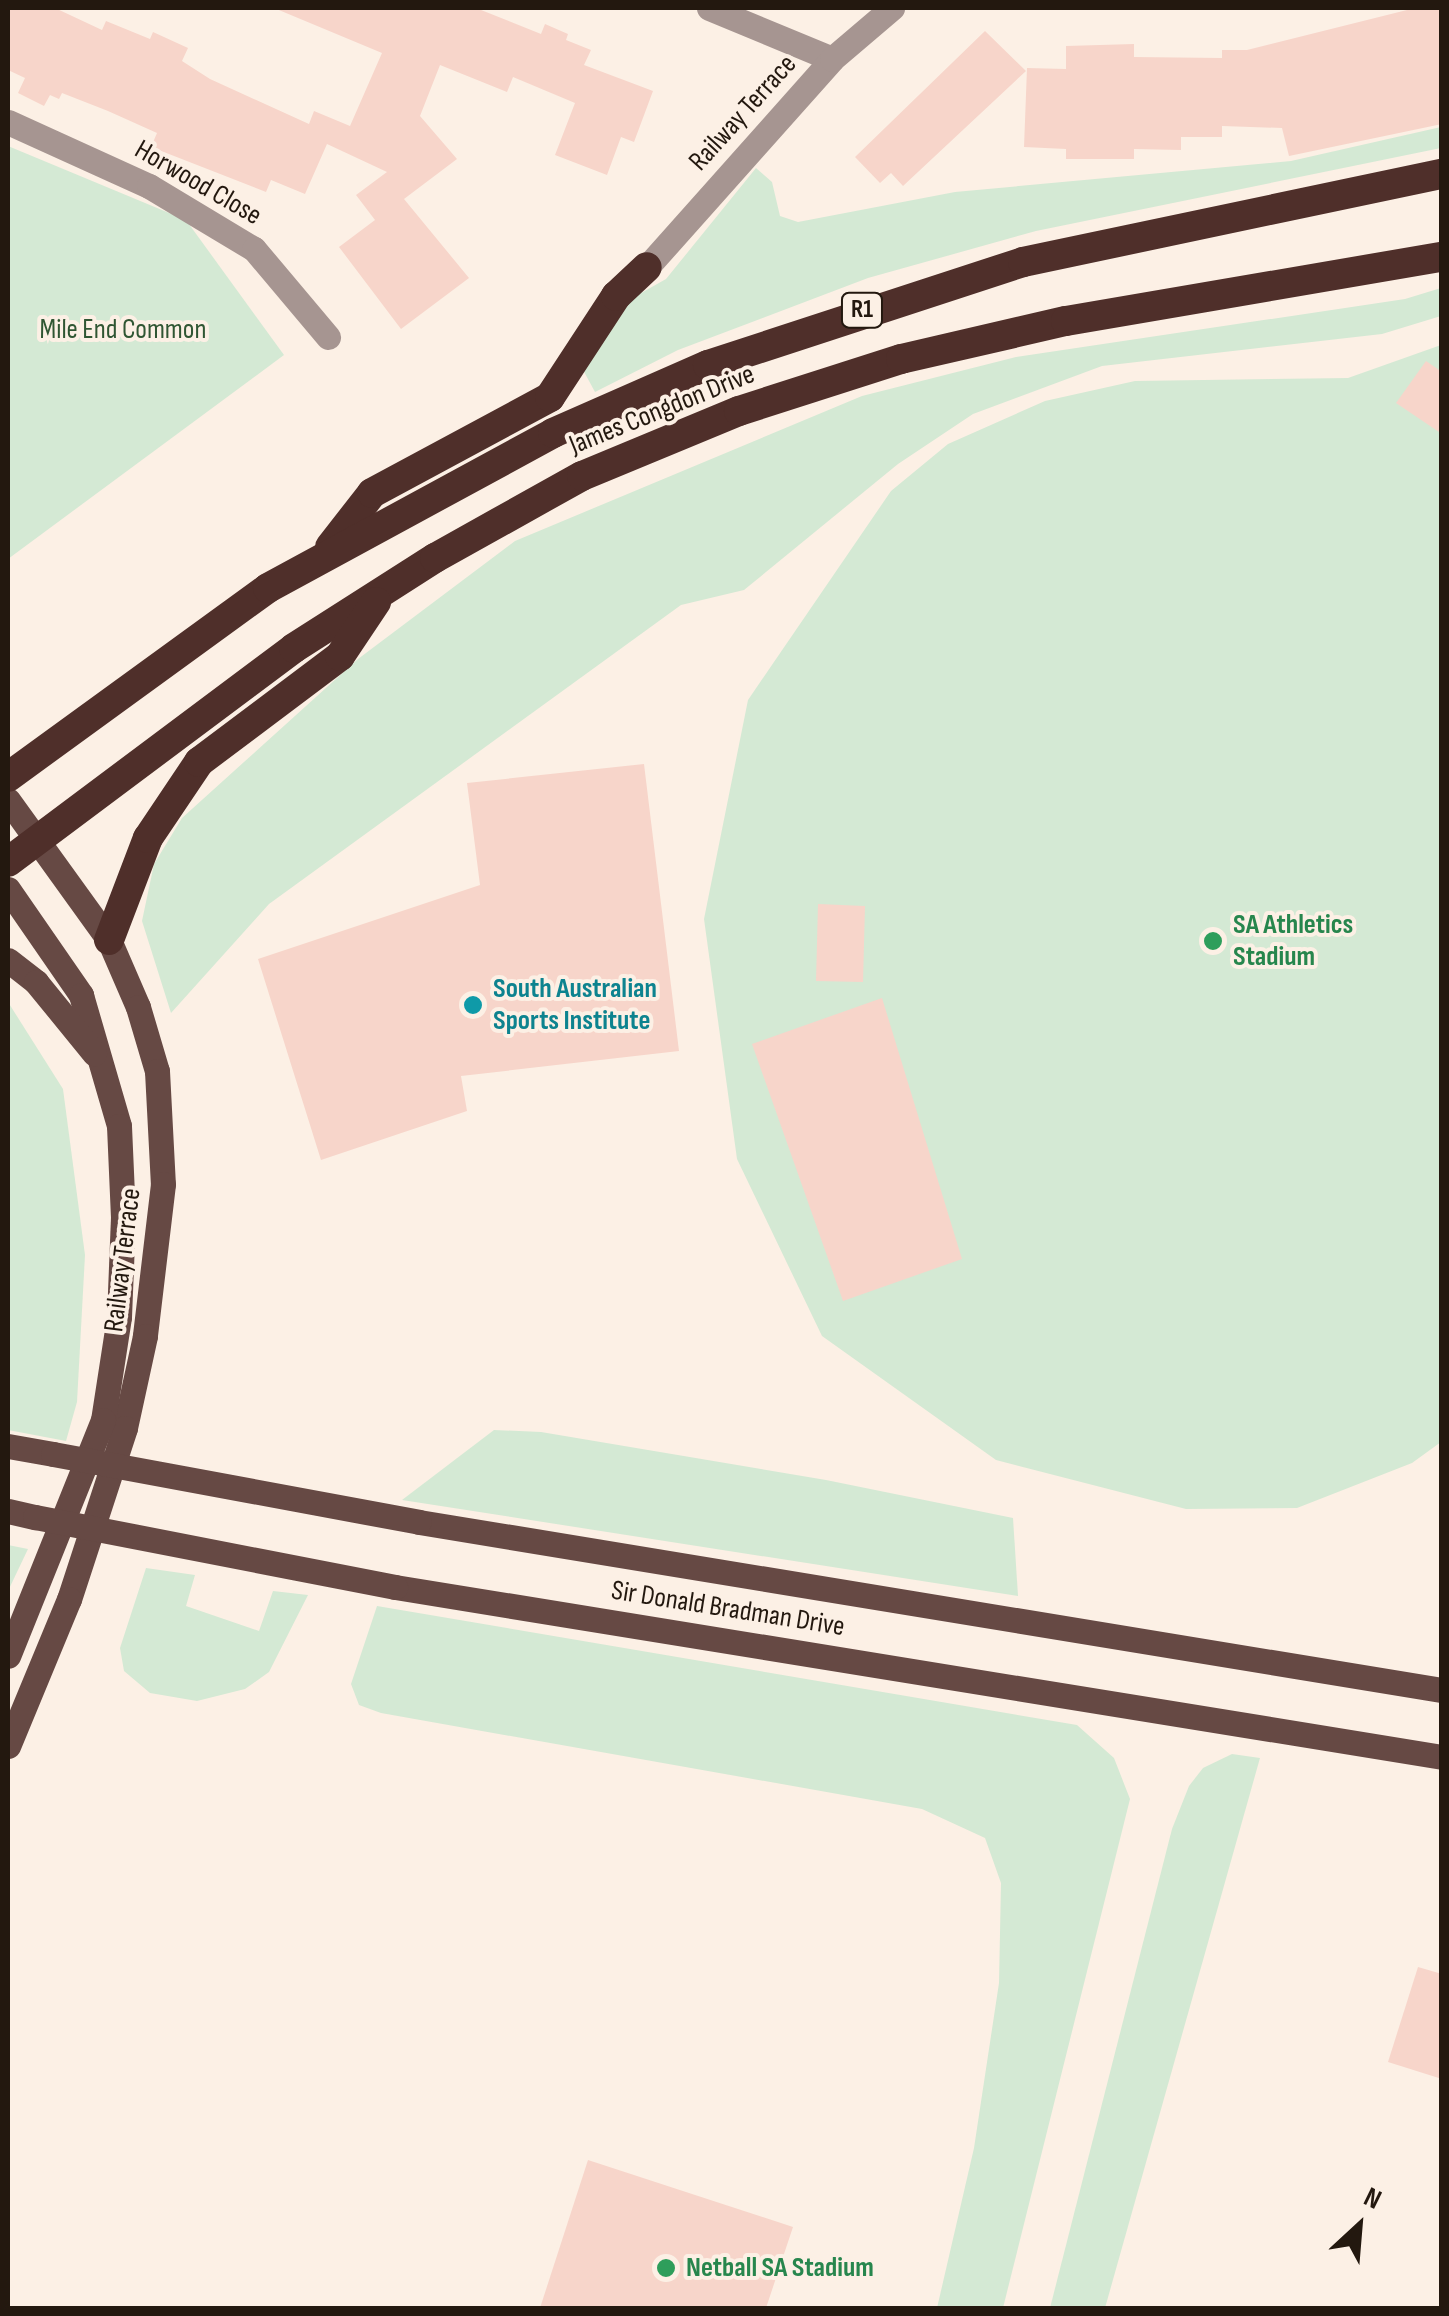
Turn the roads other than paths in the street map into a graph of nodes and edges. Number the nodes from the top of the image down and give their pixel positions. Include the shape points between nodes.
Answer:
1 (709, 8) edge
2 (892, 8) edge
3 (832, 59) junction
4 (8, 122) edge
5 (1442, 174) edge
6 (1442, 258) edge
7 (647, 267) joint
8 (328, 337) dead end
9 (322, 558) junction
10 (383, 591) junction
11 (8, 776) edge
12 (8, 800) edge
13 (40, 838) junction
14 (8, 862) edge
15 (8, 889) edge
16 (109, 940) junction
17 (8, 960) edge
18 (106, 1068) junction
19 (8, 1446) edge
20 (8, 1511) edge
21 (8, 1656) edge
22 (1442, 1690) edge
23 (8, 1746) edge
24 (1442, 1758) edge

1 - 3 street
2 - 3 street, Railway Terrace
3 - 7 street, Railway Terrace
4 - 8 street, Horwood Close via 149,186 254,249
5 - 9 highway, James Congdon Drive / R1 via 1041,258 864,309 708,365 553,433
6 - 10 highway, James Congdon Drive / R1 via 1066,321 902,358 739,410 582,476
7 - 9 highway via 616,296 550,398 372,493
9 - 11 highway, James Congdon Drive / R1 via 268,588
10 - 13 highway, James Congdon Drive / R1 via 294,648
10 - 16 highway via 340,656 199,762 148,838
12 - 13 main road, Railway Terrace
13 - 14 highway, James Congdon Drive / R1
13 - 16 main road, Railway Terrace
15 - 18 main road, Railway Terrace via 81,995
16 - 23 main road, Railway Terrace via 157,1071 163,1184 148,1318 120,1445 69,1599
17 - 18 main road via 36,982
18 - 21 main road, Railway Terrace via 119,1126 123,1217 119,1317 103,1420
19 - 22 main road, Sir Donald Bradman Drive, bridge via 419,1522
20 - 24 main road, Sir Donald Bradman Drive, bridge via 395,1587

